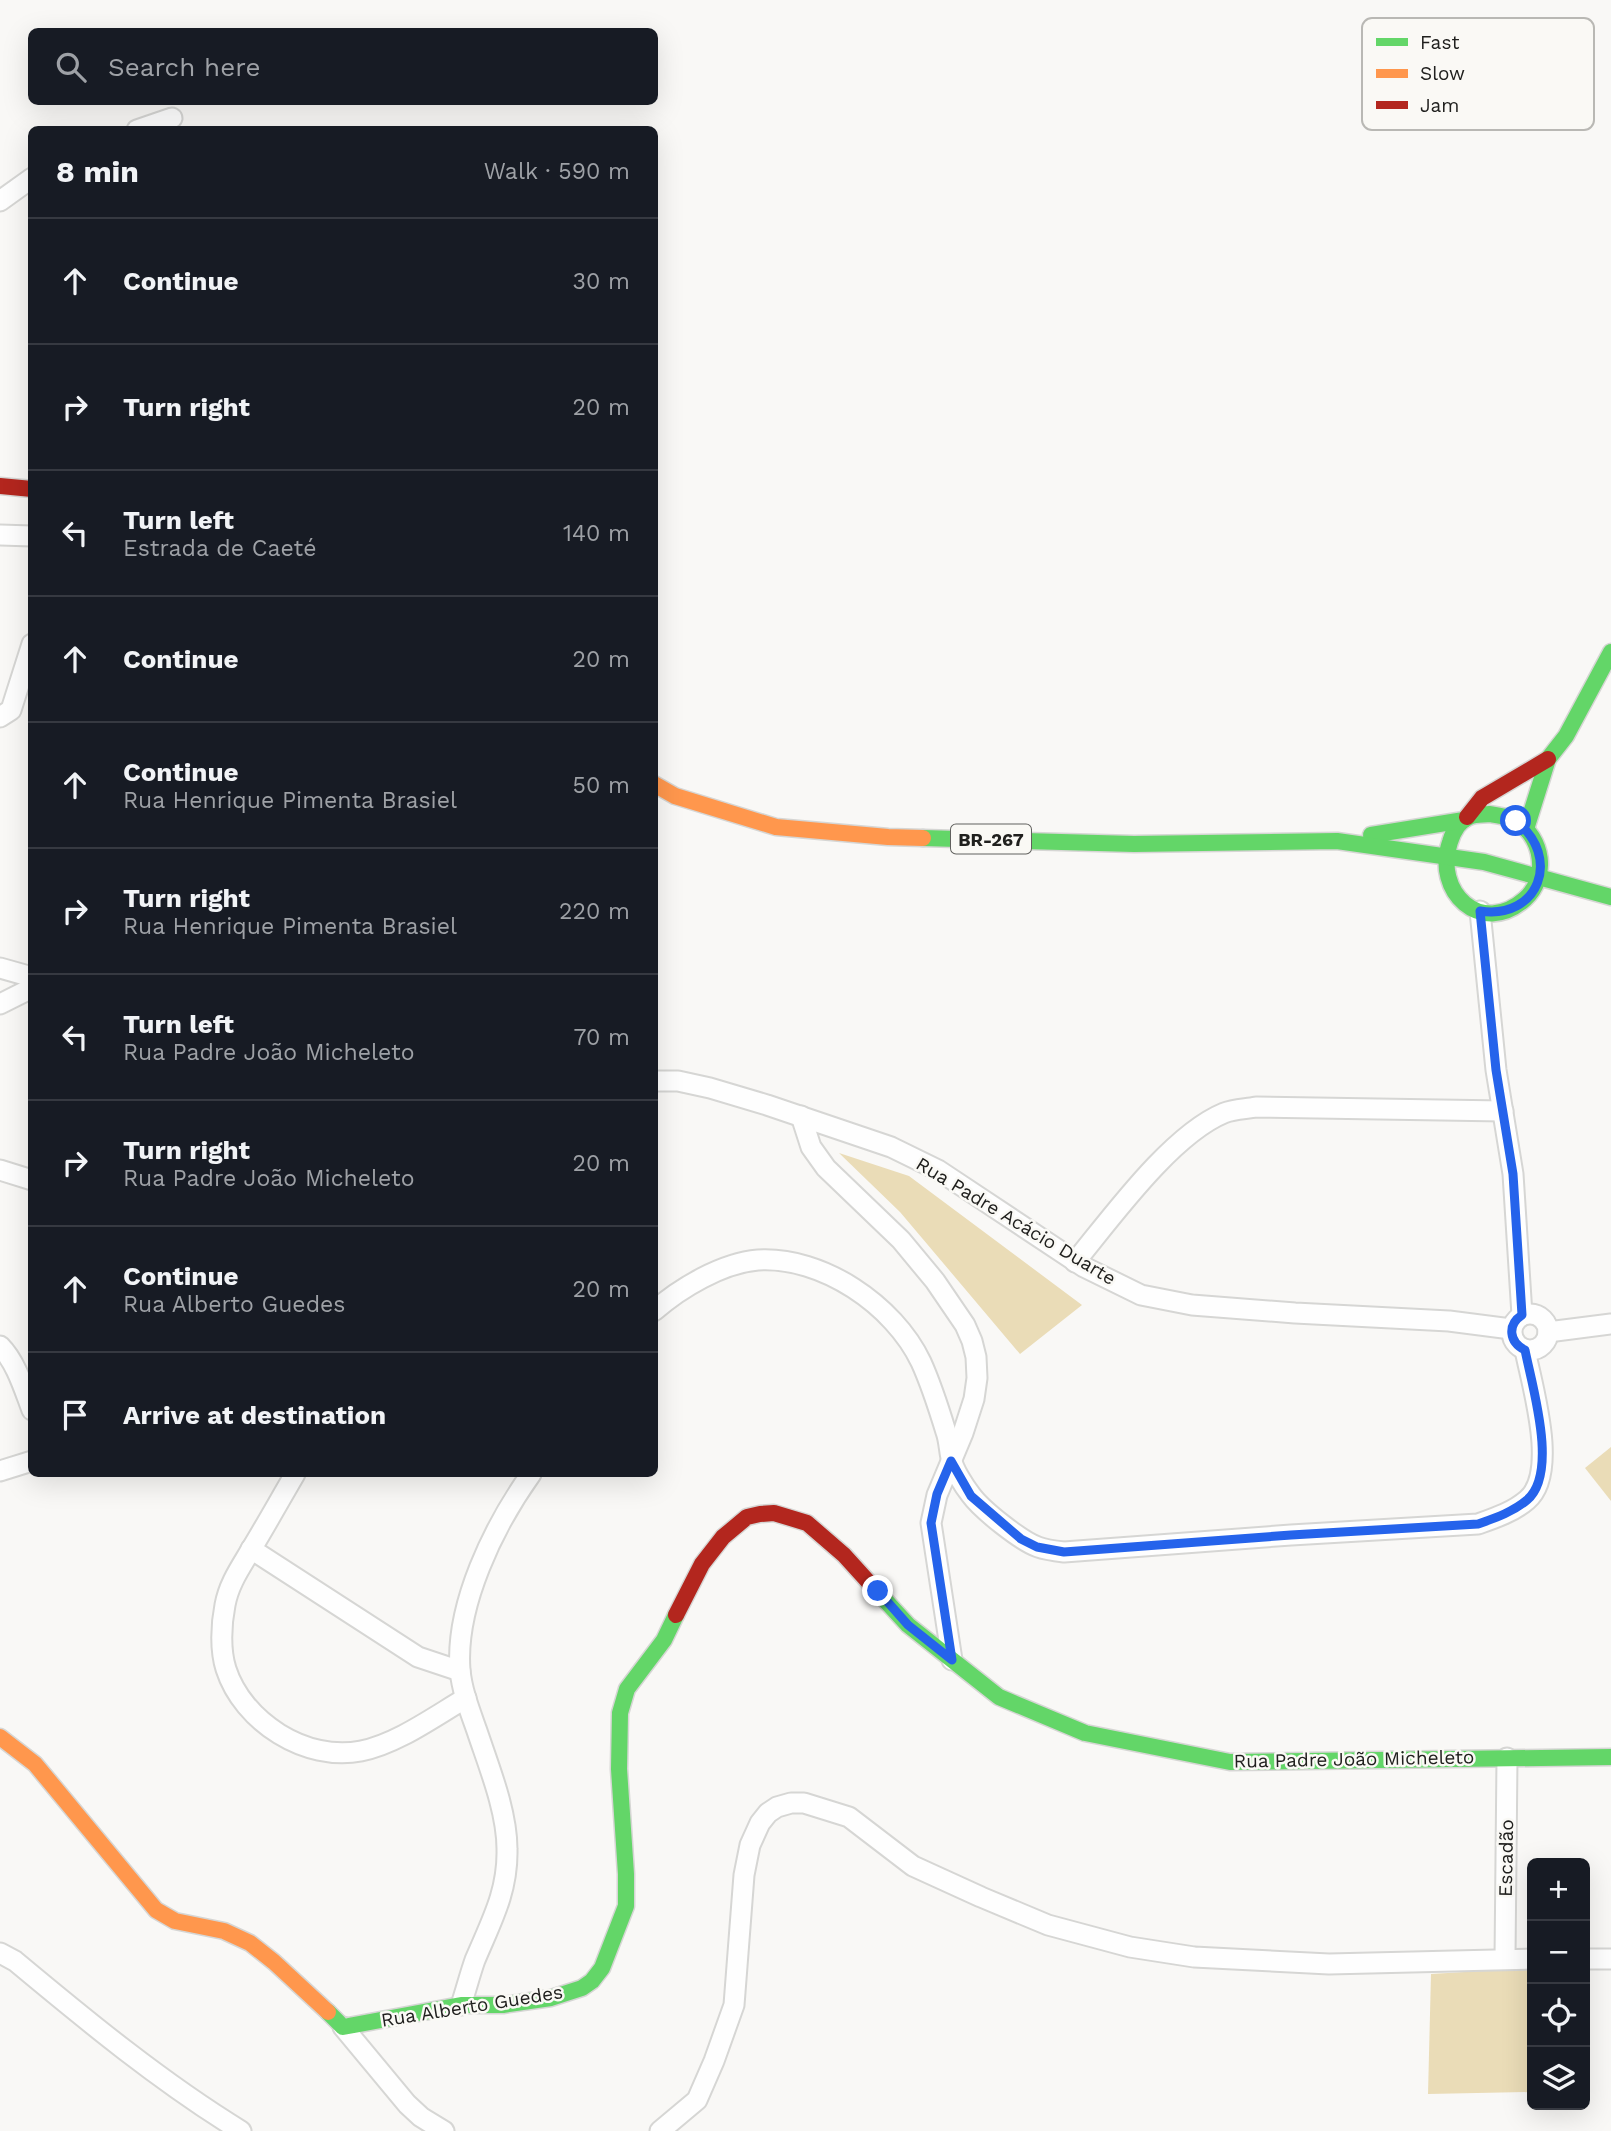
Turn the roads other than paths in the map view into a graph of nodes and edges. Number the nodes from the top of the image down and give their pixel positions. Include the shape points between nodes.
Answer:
1 (172, 118) dead end
2 (149, 126) edge
3 (28, 181) edge
4 (0, 201) edge
5 (0, 486) edge
6 (28, 489) edge
7 (0, 535) edge
8 (28, 536) edge
9 (1611, 652) edge
10 (28, 657) edge
11 (0, 717) edge
12 (1548, 759) junction
13 (658, 785) edge
14 (1465, 818) junction
15 (1526, 829) junction
16 (1337, 841) junction
17 (1444, 855) junction
18 (1540, 876) junction
19 (1611, 897) edge
20 (1480, 911) junction
21 (0, 968) edge
22 (28, 976) edge
23 (28, 990) edge
24 (0, 1004) edge
25 (658, 1081) edge
26 (1503, 1111) junction
27 (801, 1116) junction
28 (0, 1170) edge
29 (28, 1179) edge
30 (1075, 1262) junction
31 (658, 1308) edge
32 (1517, 1322) junction
33 (1611, 1324) edge
34 (1548, 1332) junction
35 (0, 1346) edge
36 (1525, 1350) junction
37 (28, 1400) edge
38 (951, 1461) junction
39 (28, 1462) edge
40 (0, 1471) edge
41 (293, 1477) edge
42 (529, 1477) edge
43 (251, 1549) junction
44 (908, 1625) joint
45 (952, 1660) junction
46 (460, 1671) junction
47 (466, 1698) junction
48 (0, 1737) edge
49 (1611, 1757) edge
50 (1507, 1758) junction
51 (0, 1953) edge
52 (1505, 1959) junction
53 (1527, 1959) edge
54 (1590, 1959) edge
55 (1611, 1959) edge
56 (461, 2005) junction
57 (343, 2027) junction
58 (241, 2131) edge
59 (444, 2131) edge
60 (660, 2131) edge

1 - 2 street
3 - 4 street
5 - 6 main road
7 - 8 street
9 - 12 main road via 1566,736
10 - 11 street via 11,710
12 - 14 main road via 1482,798
12 - 15 main road
13 - 16 main road, BR-267 via 675,796 776,827 851,834 1134,844
14 - 15 main road via 1504,816
14 - 16 main road
14 - 17 main road via 1454,830
15 - 18 main road via 1539,850
16 - 17 main road, BR-267
17 - 18 main road, BR-267
17 - 20 main road via 1452,890 1467,906
18 - 19 main road, BR-267
18 - 20 main road via 1522,903 1502,912
20 - 26 street
21 - 22 street
23 - 24 street
25 - 27 street, Rua Padre Acácio Duarte via 710,1088
26 - 30 street via 1256,1107 1227,1111 1206,1122 1158,1164
26 - 32 street via 1513,1174
27 - 30 street, Rua Padre Acácio Duarte via 891,1147 937,1170
27 - 38 street via 811,1147 826,1168 901,1240 935,1281 972,1341 977,1378 974,1399
28 - 29 street
30 - 32 street, Rua Padre Acácio Duarte via 1141,1295 1192,1305
31 - 38 street via 686,1286 739,1264 758,1260 821,1270 867,1298 906,1339 933,1394
32 - 34 street via 1528,1313 1540,1316
32 - 36 street via 1513,1340
33 - 34 street
34 - 36 street via 1541,1346
35 - 37 street
36 - 38 street via 1544,1447 1539,1483 1529,1499 1478,1524 1064,1552 1021,1539 971,1496
38 - 45 street via 931,1523
39 - 40 street
41 - 43 street
42 - 46 street via 478,1571 461,1634
43 - 46 street via 418,1657
43 - 47 street via 225,1603 225,1667 247,1708 281,1735 316,1751 360,1751 392,1740
44 - 45 main road, Rua Padre João Micheleto
44 - 56 main road, Rua Alberto Guedes via 844,1555 807,1523 774,1513 760,1514 747,1517 723,1536 702,1564 664,1640 628,1689 620,1713 626,1906 602,1968 582,1989 551,1998
45 - 50 main road, Rua Padre João Micheleto via 999,1697 1085,1733 1230,1762
46 - 47 street
47 - 56 street via 508,1847 506,1880 497,1912
48 - 57 main road via 35,1763 156,1910 175,1921 224,1931 250,1942
49 - 50 main road, Rua Padre João Micheleto
50 - 52 street, Escadão
51 - 58 street via 205,2109
52 - 53 street
52 - 60 street via 1329,1964 1194,1957 1130,1947 1048,1924 981,1897 913,1866 849,1817 791,1803 768,1813 750,1845 734,2006 714,2061 697,2100
54 - 55 street
56 - 57 main road, Rua Alberto Guedes
57 - 59 street via 407,2104

